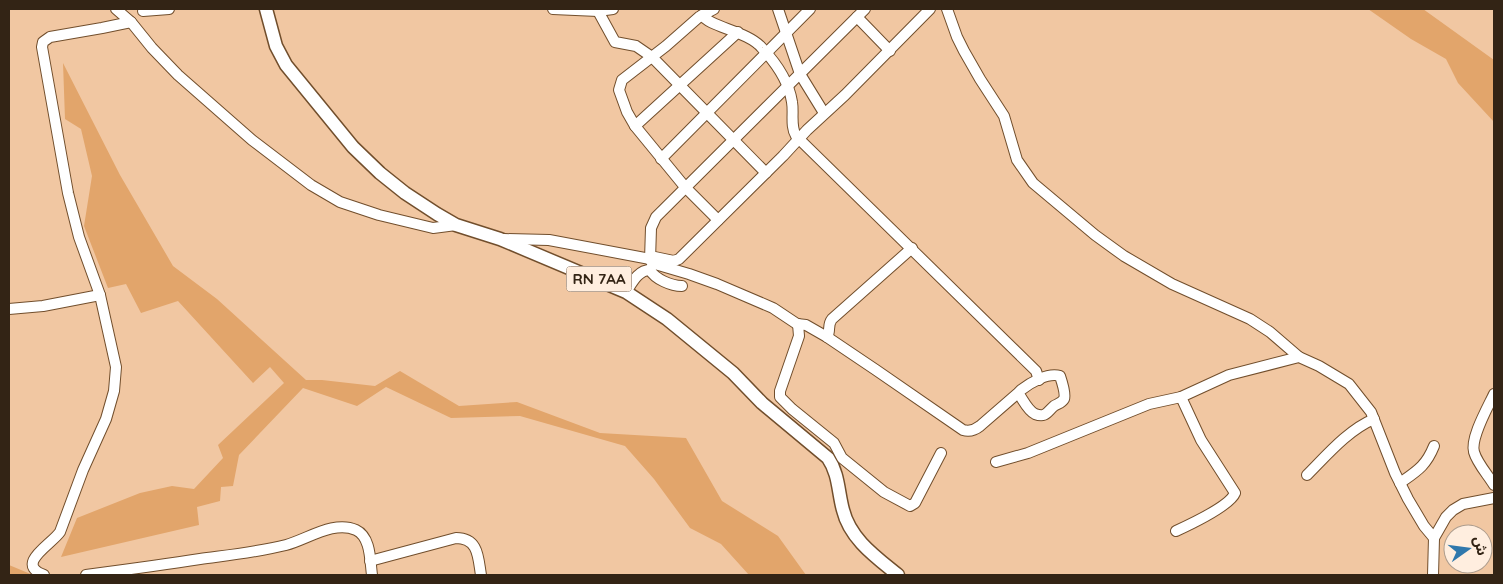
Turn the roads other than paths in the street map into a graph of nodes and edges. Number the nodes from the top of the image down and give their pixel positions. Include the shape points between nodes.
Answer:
1 (116, 9) edge
2 (169, 9) edge
3 (266, 9) edge
4 (553, 9) edge
5 (613, 9) edge
6 (714, 9) edge
7 (778, 9) edge
8 (810, 9) edge
9 (865, 9) edge
10 (930, 9) edge
11 (947, 9) edge
12 (144, 10) edge
13 (598, 10) junction
14 (702, 15) junction
15 (857, 18) junction
16 (133, 24) junction
17 (738, 32) junction
18 (786, 33) junction
19 (890, 51) junction
20 (767, 54) junction
21 (652, 57) junction
22 (800, 74) junction
23 (789, 85) junction
24 (680, 86) junction
25 (708, 113) junction
26 (824, 114) junction
27 (635, 126) junction
28 (734, 139) junction
29 (799, 139) junction
30 (661, 159) junction
31 (766, 173) junction
32 (685, 187) junction
33 (718, 220) junction
34 (456, 225) junction
35 (500, 239) junction
36 (912, 248) junction
37 (651, 262) junction
38 (682, 286) dead end
39 (626, 292) junction
40 (100, 295) junction
41 (9, 309) edge
42 (798, 324) junction
43 (827, 337) junction
44 (1299, 357) junction
45 (1039, 380) junction
46 (1018, 393) junction
47 (1494, 394) edge
48 (1181, 397) junction
49 (1374, 419) junction
50 (1434, 446) dead end
51 (941, 453) dead end
52 (833, 455) junction
53 (996, 462) dead end
54 (1307, 475) dead end
55 (1400, 482) junction
56 (1494, 485) edge
57 (1494, 498) edge
58 (1176, 531) dead end
59 (1434, 538) junction
60 (370, 561) junction
61 (44, 575) edge
62 (86, 575) edge
63 (372, 575) edge
64 (481, 575) edge
65 (898, 575) edge
66 (1433, 575) edge

1 - 16 street
2 - 12 street
3 - 34 main road, RN 7AA via 276,46 286,65 353,147 405,193
4 - 13 street
5 - 13 street
6 - 14 street
7 - 18 street
8 - 18 street
9 - 15 street
10 - 19 street
11 - 44 street via 964,52 1004,116 1017,160 1033,183 1124,256 1172,284 1250,319
12 - 16 street
13 - 21 street via 615,42 636,46
14 - 17 street via 708,22
14 - 21 street
15 - 19 street
15 - 22 street
16 - 34 street via 178,75 271,156 311,185 340,202 379,215 433,228
16 - 40 street via 50,37 42,47 68,193 79,237
17 - 20 street via 755,41
17 - 24 street
18 - 20 street
18 - 22 street
19 - 26 street
20 - 23 street
20 - 25 street
21 - 24 street
21 - 27 street via 622,80 619,87
22 - 23 street
22 - 26 street
23 - 28 street
23 - 29 street via 793,130
24 - 25 street
24 - 27 street
25 - 28 street
25 - 30 street
26 - 29 street
27 - 30 street
28 - 31 street
28 - 32 street
29 - 31 street
29 - 36 street
30 - 32 street
31 - 33 street
32 - 33 street
32 - 37 street via 654,219
33 - 37 street via 678,260
34 - 35 main road, RN 7AA
35 - 37 street via 549,240
35 - 39 main road, RN 7AA
36 - 43 street via 832,319
36 - 45 street via 1036,370
37 - 38 street via 652,274 669,284
37 - 39 street
37 - 42 street via 717,284 773,308
39 - 52 main road, RN 7AA via 667,319 733,373 774,413
40 - 41 street
40 - 61 street via 116,367 114,390 106,419 60,532 33,559 33,567
42 - 43 street
42 - 52 street via 798,336 780,397 834,443
43 - 46 street via 964,430 977,429
44 - 48 street via 1229,376
44 - 49 street via 1349,384
45 - 46 street
45 - 46 street via 1056,375 1060,378 1064,398 1048,414 1043,416 1033,412
47 - 56 street via 1473,446
48 - 53 street via 1149,404 1028,453
48 - 58 street via 1193,426 1235,494 1213,512
49 - 54 street via 1362,424
49 - 55 street
50 - 55 street via 1424,465
51 - 52 street via 915,503 910,506 884,492 842,458
52 - 65 main road, RN 7AA via 842,510 850,531
55 - 59 street
57 - 59 street via 1458,507 1446,517
59 - 66 street
60 - 62 street via 363,535 343,528 238,554
60 - 63 street
60 - 64 street via 465,538 476,548

